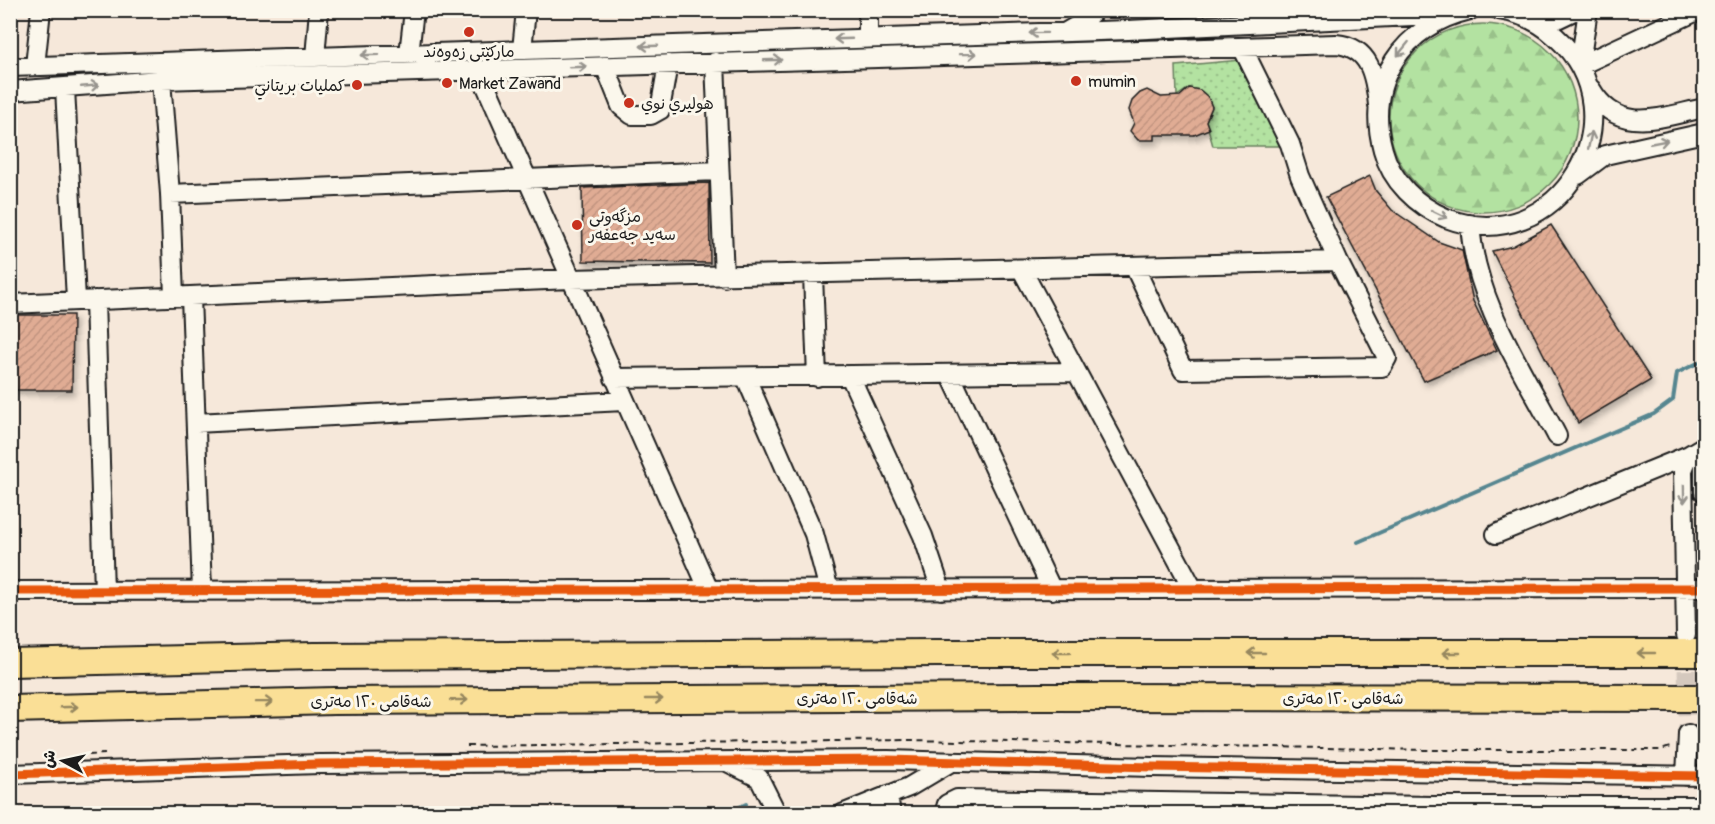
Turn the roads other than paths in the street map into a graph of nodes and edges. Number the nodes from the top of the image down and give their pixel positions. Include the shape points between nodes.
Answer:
1 (41, 10) edge
2 (320, 10) edge
3 (414, 10) edge
4 (526, 10) edge
5 (868, 10) edge
6 (1095, 10) edge
7 (1104, 10) edge
8 (1576, 10) edge
9 (1588, 10) edge
10 (1699, 10) edge
11 (1502, 11) edge
12 (1460, 12) edge
13 (1415, 13) edge
14 (1343, 19) junction
15 (1536, 22) junction
16 (1128, 30) junction
17 (1066, 32) junction
18 (924, 36) junction
19 (868, 38) junction
20 (1343, 45) junction
21 (1242, 47) junction
22 (522, 50) junction
23 (409, 54) junction
24 (924, 55) junction
25 (315, 57) junction
26 (715, 62) junction
27 (668, 64) junction
28 (35, 66) junction
29 (605, 66) junction
30 (10, 67) edge
31 (1582, 69) junction
32 (479, 70) junction
33 (161, 80) junction
34 (65, 88) junction
35 (10, 91) edge
36 (1378, 105) junction
37 (1704, 108) edge
38 (1704, 133) edge
39 (718, 171) junction
40 (524, 178) junction
41 (1571, 183) junction
42 (170, 194) junction
43 (1470, 224) junction
44 (1338, 261) junction
45 (1135, 268) junction
46 (1022, 270) junction
47 (813, 275) junction
48 (724, 277) junction
49 (570, 279) junction
50 (183, 297) junction
51 (76, 300) junction
52 (95, 300) junction
53 (10, 304) edge
54 (1076, 372) junction
55 (950, 374) junction
56 (850, 376) junction
57 (817, 377) junction
58 (614, 378) junction
59 (746, 378) junction
60 (624, 401) junction
61 (196, 423) junction
62 (1557, 436) dead end
63 (1699, 453) edge
64 (1704, 492) edge
65 (1496, 534) dead end
66 (708, 588) junction
67 (1704, 588) edge
68 (1685, 589) junction
69 (829, 590) junction
70 (941, 590) junction
71 (1052, 590) junction
72 (1193, 590) junction
73 (10, 591) edge
74 (104, 591) junction
75 (202, 591) junction
76 (1686, 635) tunnel mouth
77 (1704, 653) edge
78 (10, 663) edge
79 (1704, 698) edge
80 (10, 709) edge
81 (1687, 738) tunnel mouth
82 (722, 760) junction
83 (951, 762) junction
84 (10, 774) edge
85 (1686, 776) junction
86 (1704, 776) edge
87 (888, 795) junction
88 (1704, 806) edge
89 (1325, 809) edge
90 (1434, 810) edge
91 (777, 813) edge
92 (842, 813) edge
93 (891, 813) edge
94 (944, 813) edge

1 - 28 street
2 - 25 street
3 - 23 street
4 - 22 street
5 - 19 street
6 - 17 street
7 - 16 street via 1112,23
8 - 15 street via 1553,21
9 - 31 street
10 - 31 street
11 - 15 street
12 - 13 street
12 -> 36 street via 1437,21 1408,42 1388,71
13 - 14 street
14 - 16 street
14 - 20 street via 1349,32
15 - 31 street via 1563,43
16 - 17 street
17 -> 18 street
18 - 19 street
18 - 24 street
19 -> 22 street
20 - 21 street
20 - 36 street via 1370,64
24 -> 21 street
21 - 44 street via 1290,144
22 - 23 street
23 -> 25 street
26 -> 24 street
25 - 28 street
26 - 27 street
26 - 39 street
27 - 29 street
27 - 29 street via 660,110 651,115 632,115 621,106
28 - 30 street
32 -> 29 street
31 - 37 street via 1605,109 1626,120
41 -> 31 street via 1592,133 1593,115
32 - 33 street
32 - 40 street
34 -> 33 street
33 - 42 street
34 - 35 street
34 - 51 street
36 -> 43 street via 1384,154 1400,183 1431,210
41 -> 38 street via 1588,165 1605,155
39 - 40 street
39 - 48 street
40 - 42 street
40 - 49 street
41 - 43 street via 1532,214 1502,224
42 - 50 street
43 - 62 street via 1474,259 1484,293
44 - 45 street
44 - 45 street via 1387,358 1382,367 1183,370
45 - 46 street
46 - 47 street
46 - 54 street
47 - 48 street
47 - 57 street
48 - 49 street
49 - 50 street
49 - 58 street
50 - 52 street
50 - 61 street
51 - 52 street
51 - 53 street
52 - 74 street
54 - 55 street
54 - 72 street
55 - 56 street
55 - 71 street
56 - 57 street
56 - 70 street via 923,536
57 - 59 street
58 - 59 street
58 - 60 street
59 - 69 street via 814,534
60 - 61 street
60 - 66 street
61 - 75 street
63 - 64 street
63 - 65 street
63 -> 68 street via 1683,470
66 - 69 street
66 - 75 street
67 - 68 street
68 - 72 street
68 - 76 street
69 - 70 street
70 - 71 street
71 - 72 street
73 - 74 street
74 - 75 street
77 -> 78 highway via 939,652 326,656
80 -> 79 highway, شەقامی ١٢٠ مەتری via 334,701
81 - 85 street
82 - 83 street
82 - 84 street via 320,764
82 - 91 street via 759,778
83 - 85 street
83 - 87 street
85 - 86 street
87 - 92 street
87 - 93 street
88 - 90 street
89 - 90 street
89 - 94 street via 957,799 947,804

